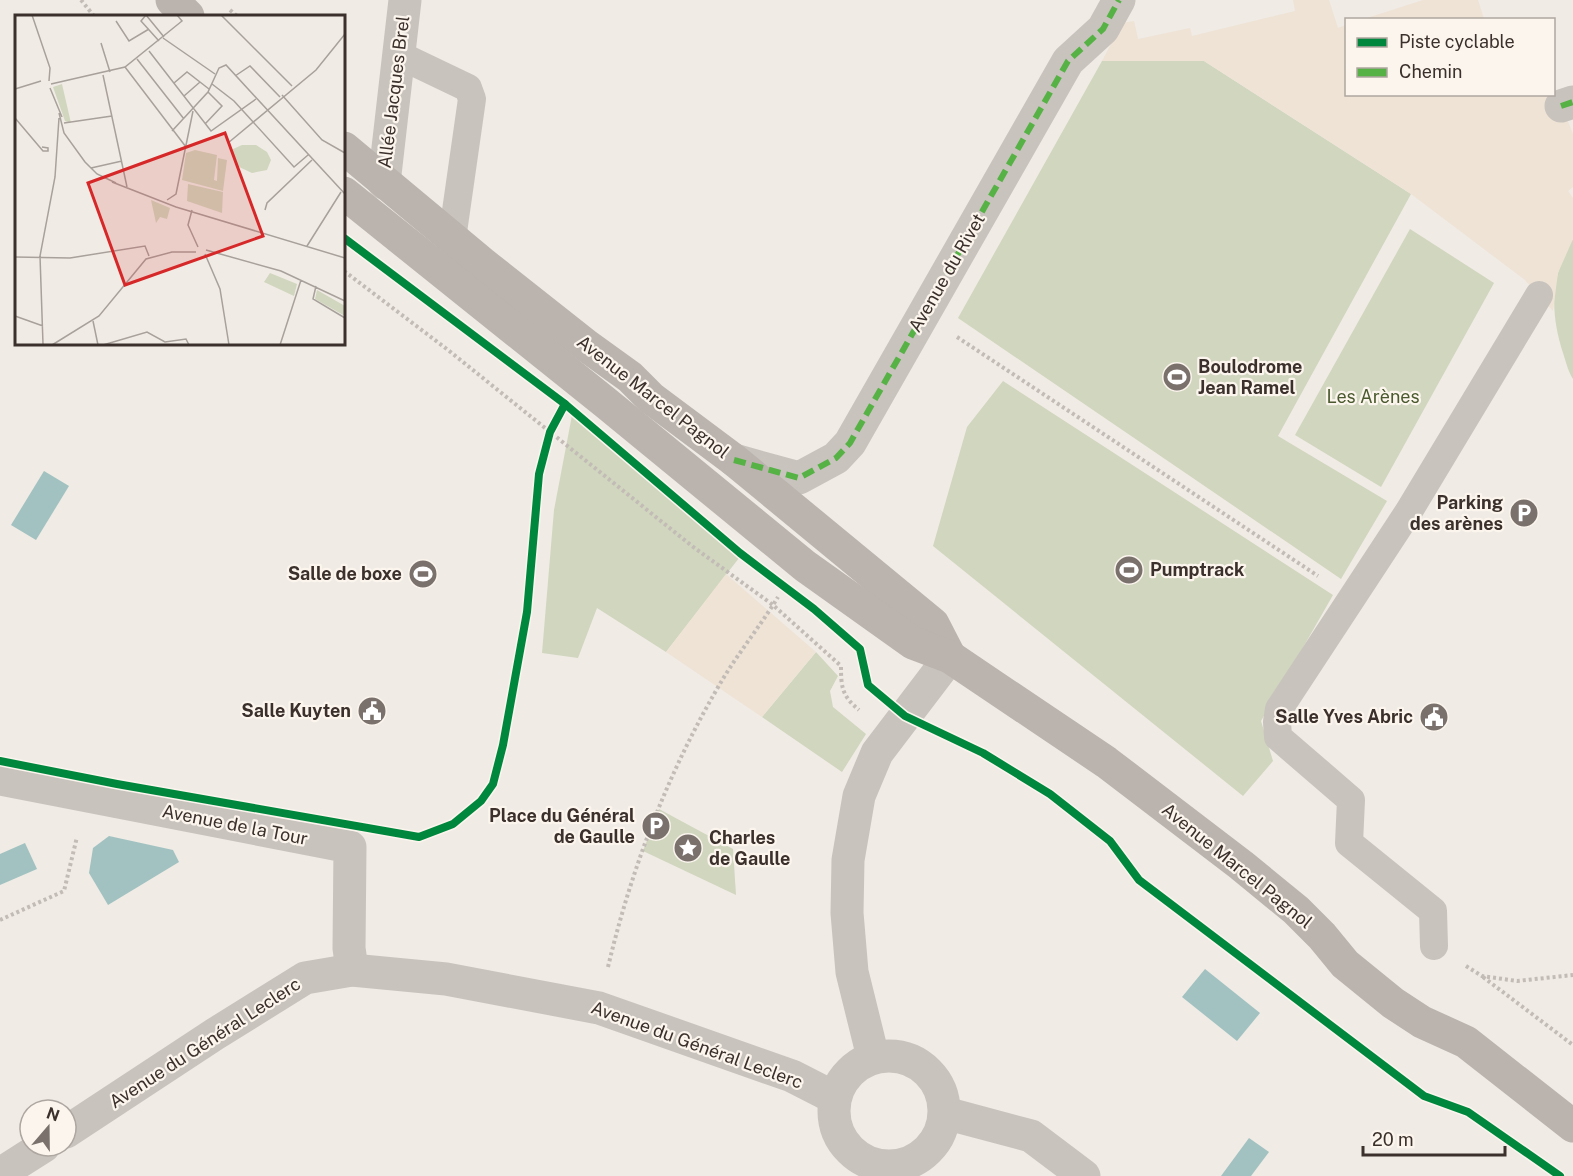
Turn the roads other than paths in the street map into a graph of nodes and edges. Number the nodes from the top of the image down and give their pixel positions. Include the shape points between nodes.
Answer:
1 (172, 0) edge
2 (405, 0) edge
3 (1119, 0) edge
4 (187, 15) edge
5 (399, 55) junction
6 (345, 149) edge
7 (384, 183) junction
8 (345, 194) edge
9 (452, 239) junction
10 (1539, 295) dead end
11 (734, 460) junction
12 (951, 657) junction
13 (0, 779) edge
14 (1434, 946) road end
15 (352, 970) junction
16 (873, 1057) junction
17 (835, 1098) junction
18 (945, 1113) junction
19 (78, 1124) edge
20 (1573, 1126) edge
21 (25, 1158) edge
22 (922, 1164) edge
23 (871, 1168) edge
24 (0, 1174) edge
25 (1084, 1176) edge

1 - 4 main road
2 - 5 street, Allée Jacques Brel
3 - 11 street, Avenue du Rivet via 1103,29 1068,61 850,442 836,458 799,478
5 - 7 street, Allée Jacques Brel
5 - 9 lane via 468,88 472,99
6 - 7 main road, Avenue Marcel Pagnol
7 - 9 main road, Avenue Marcel Pagnol
8 - 12 main road, Avenue Marcel Pagnol via 805,566 913,643
9 - 11 main road, Avenue Marcel Pagnol
10 - 14 lane via 1409,511 1279,709 1278,737 1352,800 1349,843 1433,911
11 - 12 main road, Avenue Marcel Pagnol via 933,624
12 - 16 street via 876,753 859,796 848,860 847,913 852,972
12 - 20 main road, Avenue Marcel Pagnol via 1106,762 1241,865 1296,910 1345,964 1393,1003 1422,1022 1466,1042
13 - 15 street, Avenue de la Tour via 350,847
15 - 17 street, Avenue du Général Leclerc via 446,979 599,1008 792,1076
15 - 19 street, Avenue du Général Leclerc via 305,978
16 - 17 street via 848,1072
16 - 18 street via 891,1055 924,1067 943,1096
17 - 23 street via 834,1118 839,1135
18 - 22 street via 942,1127
18 - 25 street via 1031,1136
21 - 24 street
22 - 23 street via 913,1161

